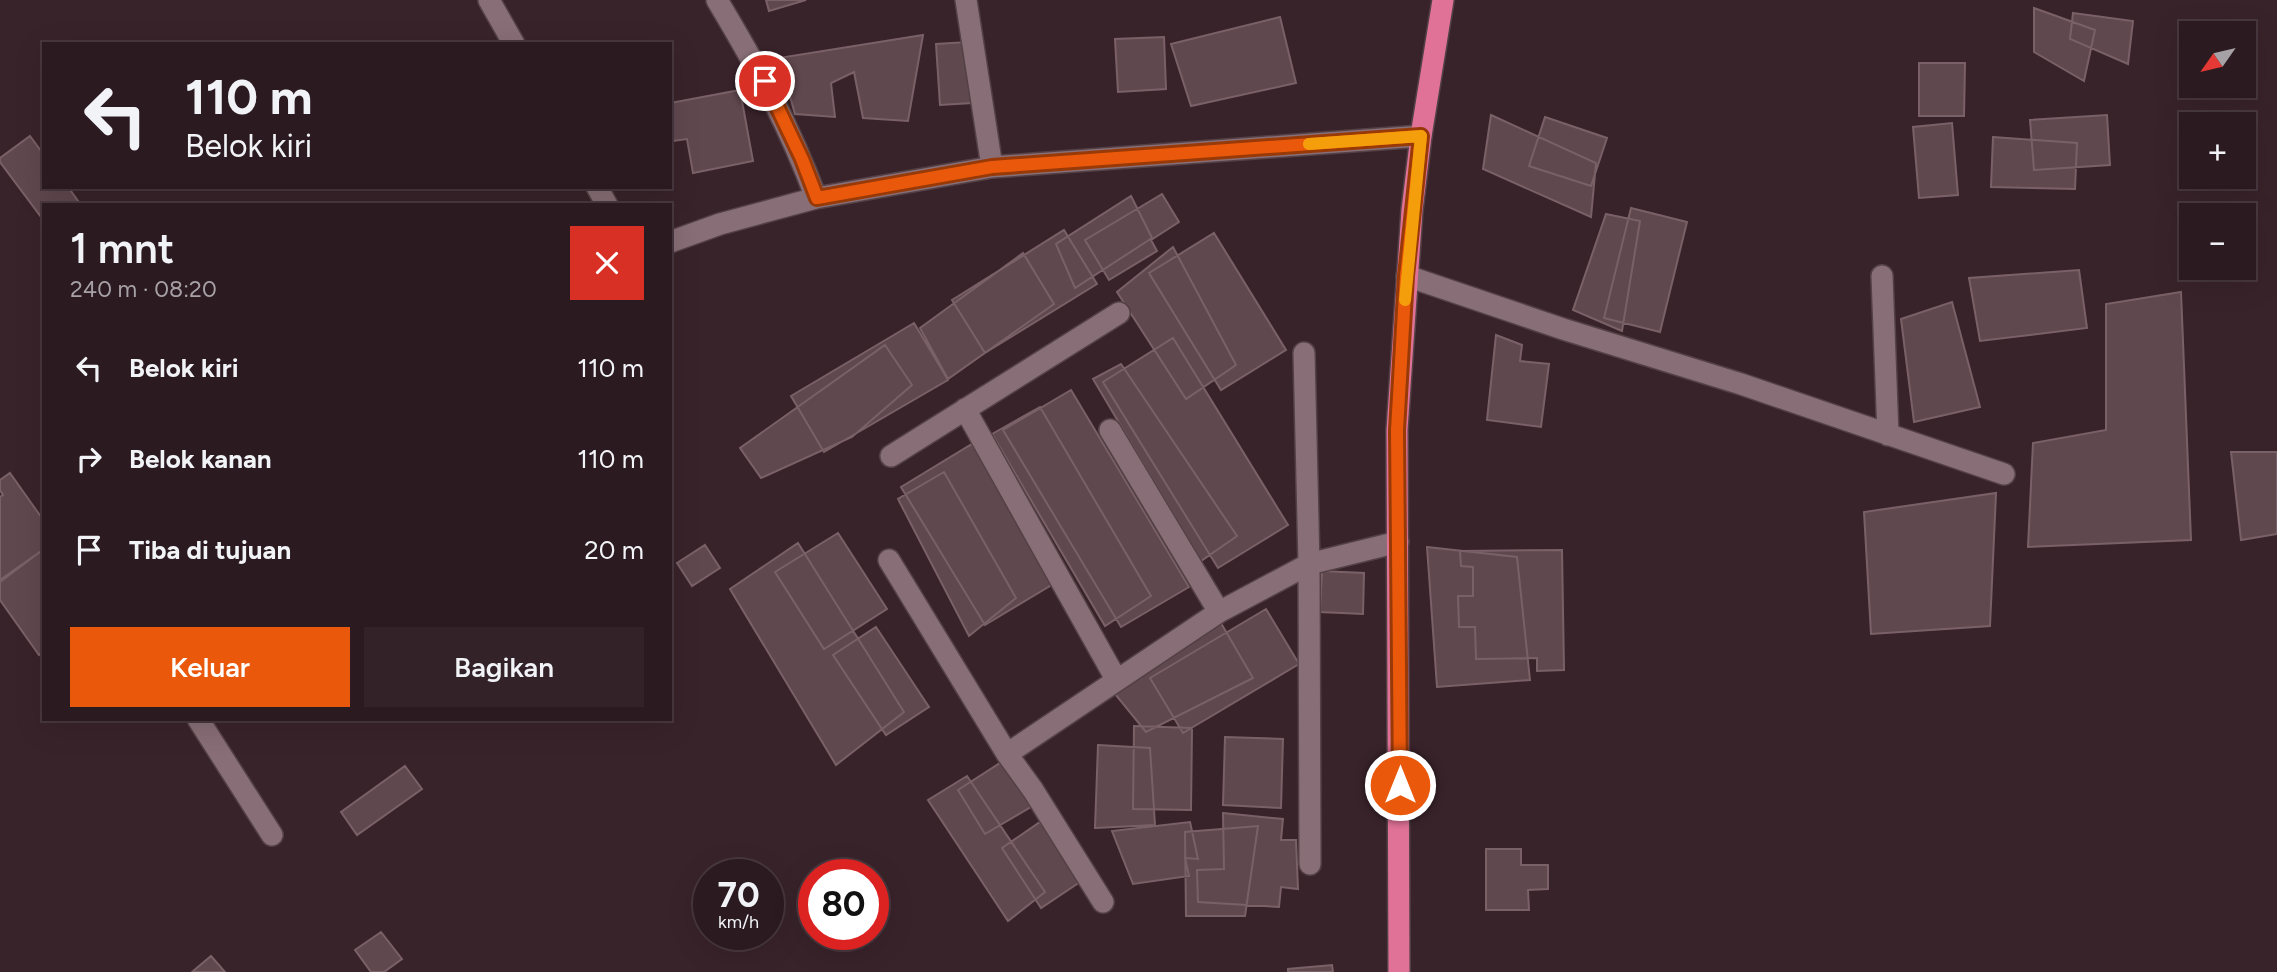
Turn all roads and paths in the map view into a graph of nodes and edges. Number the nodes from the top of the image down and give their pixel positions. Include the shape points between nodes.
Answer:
1 (489, 0) edge
2 (717, 0) edge
3 (966, 0) edge
4 (1443, 0) edge
5 (512, 42) edge
6 (1421, 136) junction
7 (992, 167) junction
8 (817, 198) junction
9 (672, 241) edge
10 (1406, 276) junction
11 (1882, 276) dead end
12 (1119, 313) dead end
13 (1304, 353) dead end
14 (965, 409) junction
15 (1110, 430) dead end
16 (1888, 435) junction
17 (891, 456) dead end
18 (2004, 474) dead end
19 (1398, 542) junction
20 (889, 560) dead end
21 (1309, 564) junction
22 (1219, 612) junction
23 (1116, 679) junction
24 (199, 721) edge
25 (1007, 754) junction
26 (272, 835) dead end
27 (1310, 864) dead end
28 (1102, 902) dead end
29 (1399, 972) edge

1 - 5 street
2 - 8 street via 777,104
3 - 7 street
4 - 6 highway
6 - 7 street
6 - 10 highway
7 - 8 street
8 - 9 street
10 - 16 street
10 - 19 highway via 1397,430
11 - 16 street
12 - 14 street
13 - 21 street
14 - 17 street
14 - 23 street
15 - 22 street
16 - 18 street
19 - 21 street
19 - 29 highway
20 - 25 street
21 - 22 street
21 - 27 street
22 - 23 street
23 - 25 street
24 - 26 street
25 - 28 street

